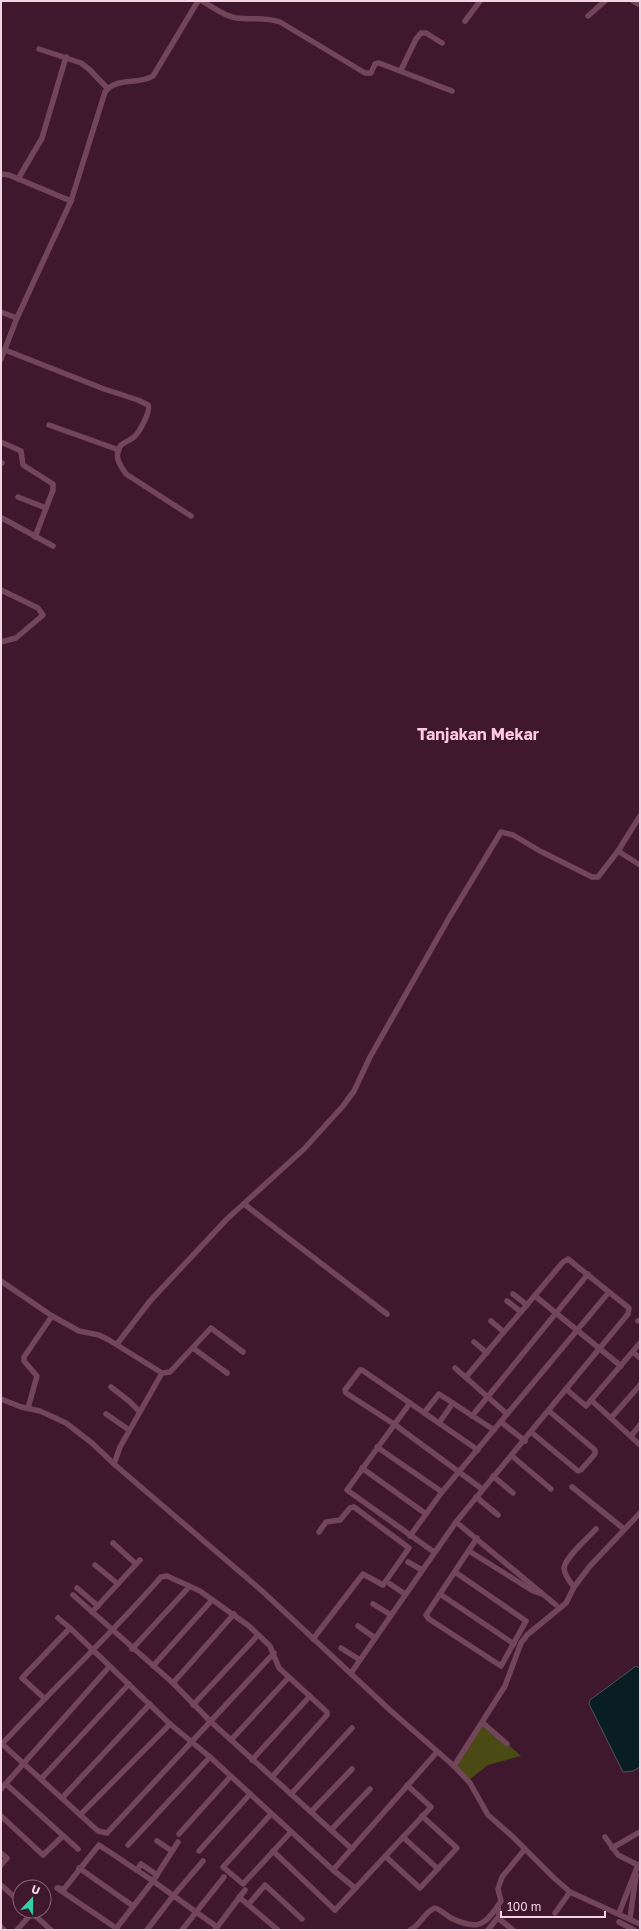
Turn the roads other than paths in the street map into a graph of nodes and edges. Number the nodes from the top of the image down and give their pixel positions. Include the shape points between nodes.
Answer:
1 (198, 1) edge
2 (202, 1) edge
3 (480, 1) edge
4 (605, 1) edge
5 (588, 16) dead end
6 (465, 21) dead end
7 (442, 43) dead end
8 (39, 49) dead end
9 (66, 57) junction
10 (401, 70) junction
11 (108, 89) junction
12 (452, 91) dead end
13 (1, 174) edge
14 (18, 179) junction
15 (70, 201) junction
16 (1, 312) edge
17 (17, 318) junction
18 (5, 350) junction
19 (1, 359) edge
20 (49, 425) dead end
21 (1, 442) edge
22 (119, 450) junction
23 (18, 497) dead end
24 (46, 508) junction
25 (191, 516) dead end
26 (2, 518) dead end
27 (35, 537) junction
28 (53, 546) dead end
29 (1, 590) edge
30 (1, 642) edge
31 (640, 816) edge
32 (618, 851) junction
33 (640, 865) edge
34 (244, 1204) junction
35 (588, 1274) junction
36 (1, 1281) edge
37 (609, 1292) junction
38 (513, 1294) dead end
39 (535, 1296) junction
40 (507, 1301) dead end
41 (527, 1305) junction
42 (521, 1312) junction
43 (556, 1312) junction
44 (387, 1314) dead end
45 (52, 1316) junction
46 (490, 1321) dead end
47 (578, 1330) junction
48 (504, 1332) junction
49 (474, 1342) dead end
50 (640, 1343) edge
51 (117, 1344) junction
52 (193, 1348) junction
53 (600, 1348) junction
54 (243, 1352) dead end
55 (487, 1352) junction
56 (632, 1352) junction
57 (640, 1358) edge
58 (621, 1366) junction
59 (455, 1368) dead end
60 (162, 1373) junction
61 (227, 1373) dead end
62 (466, 1377) junction
63 (640, 1384) edge
64 (111, 1387) dead end
65 (566, 1390) junction
66 (487, 1396) junction
67 (1, 1399) edge
68 (592, 1400) junction
69 (410, 1403) junction
70 (453, 1403) junction
71 (28, 1408) junction
72 (139, 1411) junction
73 (549, 1411) junction
74 (424, 1413) junction
75 (106, 1414) dead end
76 (507, 1414) junction
77 (472, 1416) junction
78 (611, 1418) junction
79 (501, 1422) junction
80 (439, 1423) junction
81 (394, 1424) junction
82 (640, 1425) edge
83 (129, 1430) junction
84 (494, 1430) junction
85 (531, 1432) junction
86 (631, 1436) junction
87 (524, 1441) junction
88 (639, 1444) dead end
89 (377, 1447) junction
90 (478, 1450) junction
91 (512, 1456) junction
92 (114, 1464) junction
93 (362, 1468) junction
94 (459, 1471) junction
95 (494, 1476) junction
96 (572, 1487) dead end
97 (551, 1488) dead end
98 (482, 1489) junction
99 (442, 1492) junction
100 (513, 1493) dead end
101 (476, 1497) junction
102 (640, 1513) edge
103 (426, 1514) junction
104 (498, 1515) dead end
105 (456, 1522) junction
106 (596, 1529) dead end
107 (624, 1529) junction
108 (319, 1532) dead end
109 (410, 1536) junction
110 (477, 1538) junction
111 (113, 1543) dead end
112 (469, 1551) junction
113 (434, 1552) junction
114 (408, 1562) dead end
115 (95, 1565) dead end
116 (422, 1570) junction
117 (455, 1572) junction
118 (118, 1584) junction
119 (390, 1584) dead end
120 (189, 1587) junction
121 (574, 1587) junction
122 (77, 1588) dead end
123 (405, 1594) junction
124 (440, 1594) junction
125 (73, 1595) dead end
126 (545, 1595) junction
127 (212, 1600) junction
128 (373, 1604) dead end
129 (556, 1605) dead end
130 (98, 1606) junction
131 (92, 1612) junction
132 (234, 1614) junction
133 (391, 1615) junction
134 (58, 1618) dead end
135 (358, 1626) dead end
136 (70, 1628) junction
137 (111, 1630) junction
138 (258, 1635) junction
139 (375, 1638) junction
140 (313, 1639) junction
141 (514, 1644) junction
142 (341, 1648) dead end
143 (93, 1649) junction
144 (132, 1649) junction
145 (274, 1653) junction
146 (360, 1660) junction
147 (153, 1666) junction
148 (109, 1667) junction
149 (351, 1673) junction
150 (289, 1677) junction
151 (173, 1683) junction
152 (129, 1684) junction
153 (310, 1696) junction
154 (44, 1698) junction
155 (150, 1704) junction
156 (193, 1705) junction
157 (210, 1721) junction
158 (484, 1723) junction
159 (170, 1724) junction
160 (352, 1728) dead end
161 (231, 1740) junction
162 (191, 1741) junction
163 (1, 1744) edge
164 (507, 1744) dead end
165 (437, 1752) junction
166 (210, 1757) junction
167 (252, 1760) junction
168 (25, 1763) junction
169 (454, 1766) junction
170 (352, 1769) dead end
171 (231, 1776) junction
172 (272, 1777) junction
173 (40, 1779) junction
174 (6, 1784) junction
175 (407, 1785) junction
176 (1, 1789) edge
177 (370, 1789) dead end
178 (250, 1794) junction
179 (291, 1794) junction
180 (62, 1798) junction
181 (311, 1812) junction
182 (271, 1814) junction
183 (80, 1815) junction
184 (1, 1816) edge
185 (422, 1816) junction
186 (331, 1830) junction
187 (291, 1832) junction
188 (640, 1832) edge
189 (179, 1834) dead end
190 (63, 1836) junction
191 (403, 1837) junction
192 (605, 1837) dead end
193 (157, 1841) dead end
194 (178, 1842) dead end
195 (128, 1845) dead end
196 (612, 1848) junction
197 (78, 1849) dead end
198 (352, 1849) junction
199 (525, 1850) junction
200 (172, 1851) junction
201 (199, 1851) dead end
202 (273, 1851) junction
203 (1, 1853) edge
204 (385, 1856) junction
205 (203, 1861) dead end
206 (1, 1865) edge
207 (639, 1865) edge
208 (79, 1868) junction
209 (438, 1869) junction
210 (137, 1870) junction
211 (333, 1870) junction
212 (157, 1875) junction
213 (224, 1877) dead end
214 (153, 1881) junction
215 (1, 1885) edge
216 (355, 1888) junction
217 (245, 1890) dead end
218 (570, 1892) junction
219 (12, 1895) edge
220 (173, 1896) junction
221 (239, 1897) junction
222 (248, 1905) junction
223 (133, 1906) junction
224 (498, 1906) junction
225 (195, 1912) junction
226 (555, 1913) dead end
227 (619, 1914) junction
228 (498, 1918) junction
229 (630, 1918) junction
230 (26, 1919) edge
231 (39, 1919) edge
232 (302, 1919) dead end
233 (620, 1922) dead end
234 (640, 1924) edge
235 (1, 1927) edge
236 (116, 1929) edge
237 (216, 1929) edge
238 (4, 1930) edge
239 (17, 1930) edge
240 (51, 1930) edge
241 (147, 1930) edge
242 (182, 1930) edge
243 (278, 1930) edge
244 (410, 1930) edge
245 (488, 1930) edge
246 (513, 1930) edge
247 (634, 1930) edge

1 - 11 street via 153,76 114,84
2 - 10 street via 235,18 265,18 280,22 365,73 371,74 377,63
3 - 6 street
4 - 5 street
7 - 10 street via 426,33 421,33
8 - 9 street
9 - 11 street via 86,66
9 - 14 street via 42,138
10 - 12 street
11 - 15 street
13 - 14 street
14 - 15 street
15 - 17 street
16 - 17 street
17 - 18 street
18 - 19 street
18 - 22 street via 148,405 149,410 135,436 121,445
20 - 22 street
21 - 24 street via 21,451 23,465 53,484
22 - 25 street via 119,464 126,474
23 - 24 street
24 - 27 street
26 - 27 street
27 - 28 street
29 - 30 street via 38,608 43,615 16,638
31 - 32 street
32 - 33 street
32 - 34 street via 602,874 595,877 513,835 501,832 449,918 354,1091 304,1149
34 - 44 street
34 - 51 street via 140,1311
35 - 37 street
35 - 39 street via 570,1259 565,1260
35 - 43 street
36 - 45 street
37 - 47 street
37 - 53 street via 629,1308 629,1312
38 - 41 street
39 - 41 street
39 - 43 street
40 - 42 street
41 - 42 street
42 - 48 street
43 - 47 street
43 - 66 street
45 - 51 street via 79,1331 99,1335
45 - 71 street via 24,1357 24,1362 37,1376
46 - 48 street
47 - 53 street
47 - 76 street
48 - 55 street
49 - 55 street
50 - 56 street
51 - 60 street
52 - 54 street via 211,1328
52 - 60 street via 170,1372
52 - 61 street
53 - 58 street
53 - 65 street
55 - 62 street
56 - 57 street
56 - 58 street
58 - 68 street
59 - 62 street
60 - 72 street
62 - 66 street
63 - 78 street
64 - 72 street
65 - 68 street via 586,1406
65 - 73 street
66 - 76 street
66 - 77 street
67 - 71 street
68 - 78 street
69 - 74 street
69 - 81 street
69 - 81 street via 360,1370 344,1392
70 - 74 street via 439,1394
70 - 77 street
70 - 80 street
71 - 92 street via 66,1423
72 - 83 street
73 - 85 street
73 - 85 street via 594,1448 595,1454 578,1471
74 - 80 street
75 - 83 street
76 - 79 street
77 - 84 street
78 - 86 street
79 - 84 street
79 - 87 street
80 - 90 street
81 - 89 street
81 - 94 street
82 - 86 street
83 - 92 street
84 - 90 street
85 - 87 street
86 - 88 street
87 - 91 street
89 - 93 street
89 - 99 street
90 - 94 street
91 - 95 street
91 - 97 street
92 - 140 street via 261,1590
93 - 103 street
93 - 109 street via 347,1490
94 - 98 street
94 - 99 street
95 - 98 street
95 - 100 street
96 - 107 street
98 - 101 street
99 - 103 street
101 - 104 street
101 - 105 street
102 - 107 street
103 - 109 street
105 - 110 street
105 - 113 street
106 - 121 street via 575,1550 564,1567
107 - 121 street
108 - 140 street via 326,1522 340,1520 354,1507 409,1548 384,1585 363,1574
109 - 113 street
110 - 112 street
110 - 126 street
111 - 118 street via 138,1562
112 - 117 street
112 - 126 street via 532,1591
113 - 116 street
114 - 116 street
115 - 118 street
116 - 123 street
117 - 124 street
117 - 141 street via 526,1621
118 - 130 street
119 - 123 street
120 - 127 street
120 - 137 street via 167,1576 161,1577
120 - 144 street
121 - 158 street via 566,1603 526,1635 505,1686
122 - 130 street
123 - 133 street
124 - 141 street
124 - 141 street via 426,1616 429,1620 497,1666 503,1664
125 - 131 street
126 - 129 street
127 - 132 street
127 - 147 street
128 - 133 street
130 - 131 street
131 - 137 street
132 - 138 street
132 - 151 street
133 - 139 street
134 - 136 street
135 - 139 street
136 - 143 street
136 - 154 street via 22,1678
137 - 143 street
137 - 144 street
138 - 145 street
138 - 156 street
139 - 146 street
140 - 149 street
142 - 146 street
143 - 148 street
143 - 154 street
144 - 147 street
145 - 150 street via 279,1668
145 - 157 street
146 - 149 street
147 - 151 street
148 - 152 street
148 - 168 street
149 - 165 street
150 - 153 street
150 - 161 street
151 - 156 street
152 - 155 street
152 - 173 street
153 - 167 street
153 - 172 street via 327,1715
154 - 163 street
155 - 159 street
155 - 180 street
156 - 157 street
157 - 161 street
157 - 162 street
158 - 164 street
158 - 169 street
159 - 162 street
159 - 183 street
160 - 179 street
161 - 167 street
162 - 166 street
162 - 183 street via 107,1832 98,1831
163 - 168 street
165 - 169 street
165 - 175 street
166 - 171 street
166 - 195 street
167 - 172 street
168 - 173 street
168 - 174 street
169 - 199 street via 470,1783 488,1815
170 - 181 street
171 - 178 street
171 - 189 street
172 - 179 street
173 - 180 street
174 - 176 street
174 - 190 street
175 - 185 street via 431,1807
175 - 198 street
177 - 186 street
178 - 182 street
178 - 201 street
179 - 181 street
180 - 183 street
181 - 186 street
182 - 187 street
182 - 202 street via 223,1867 243,1884
184 - 190 street via 43,1855
185 - 191 street
185 - 209 street via 457,1848
186 - 198 street
187 - 202 street
187 - 211 street
188 - 196 street
190 - 197 street
191 - 204 street
191 - 209 street
192 - 196 street
193 - 200 street
194 - 200 street
196 - 207 street via 624,1858
198 - 211 street
199 - 218 street
199 - 224 street via 502,1876 498,1889 501,1902
200 - 212 street
202 - 216 street via 335,1910
203 - 206 street via 7,1858
204 - 209 street via 420,1888
204 - 216 street
205 - 220 street
207 - 227 street
207 - 229 street
208 - 210 street via 99,1845
208 - 223 street
208 - 236 street via 64,1889 57,1888
210 - 212 street via 142,1864
210 - 214 street
211 - 216 street
212 - 214 street
213 - 225 street
214 - 220 street
214 - 223 street
215 - 219 street
217 - 221 street
218 - 226 street
218 - 227 street
220 - 225 street
220 - 241 street
221 - 222 street
221 - 237 street
222 - 232 street via 265,1886
222 - 243 street
223 - 236 street
224 - 228 street
224 - 244 street via 477,1928 465,1926 435,1908 418,1926
225 - 237 street
225 - 242 street
227 - 229 street
228 - 245 street
228 - 246 street
229 - 234 street
230 - 239 street
231 - 240 street
233 - 247 street
235 - 238 street

